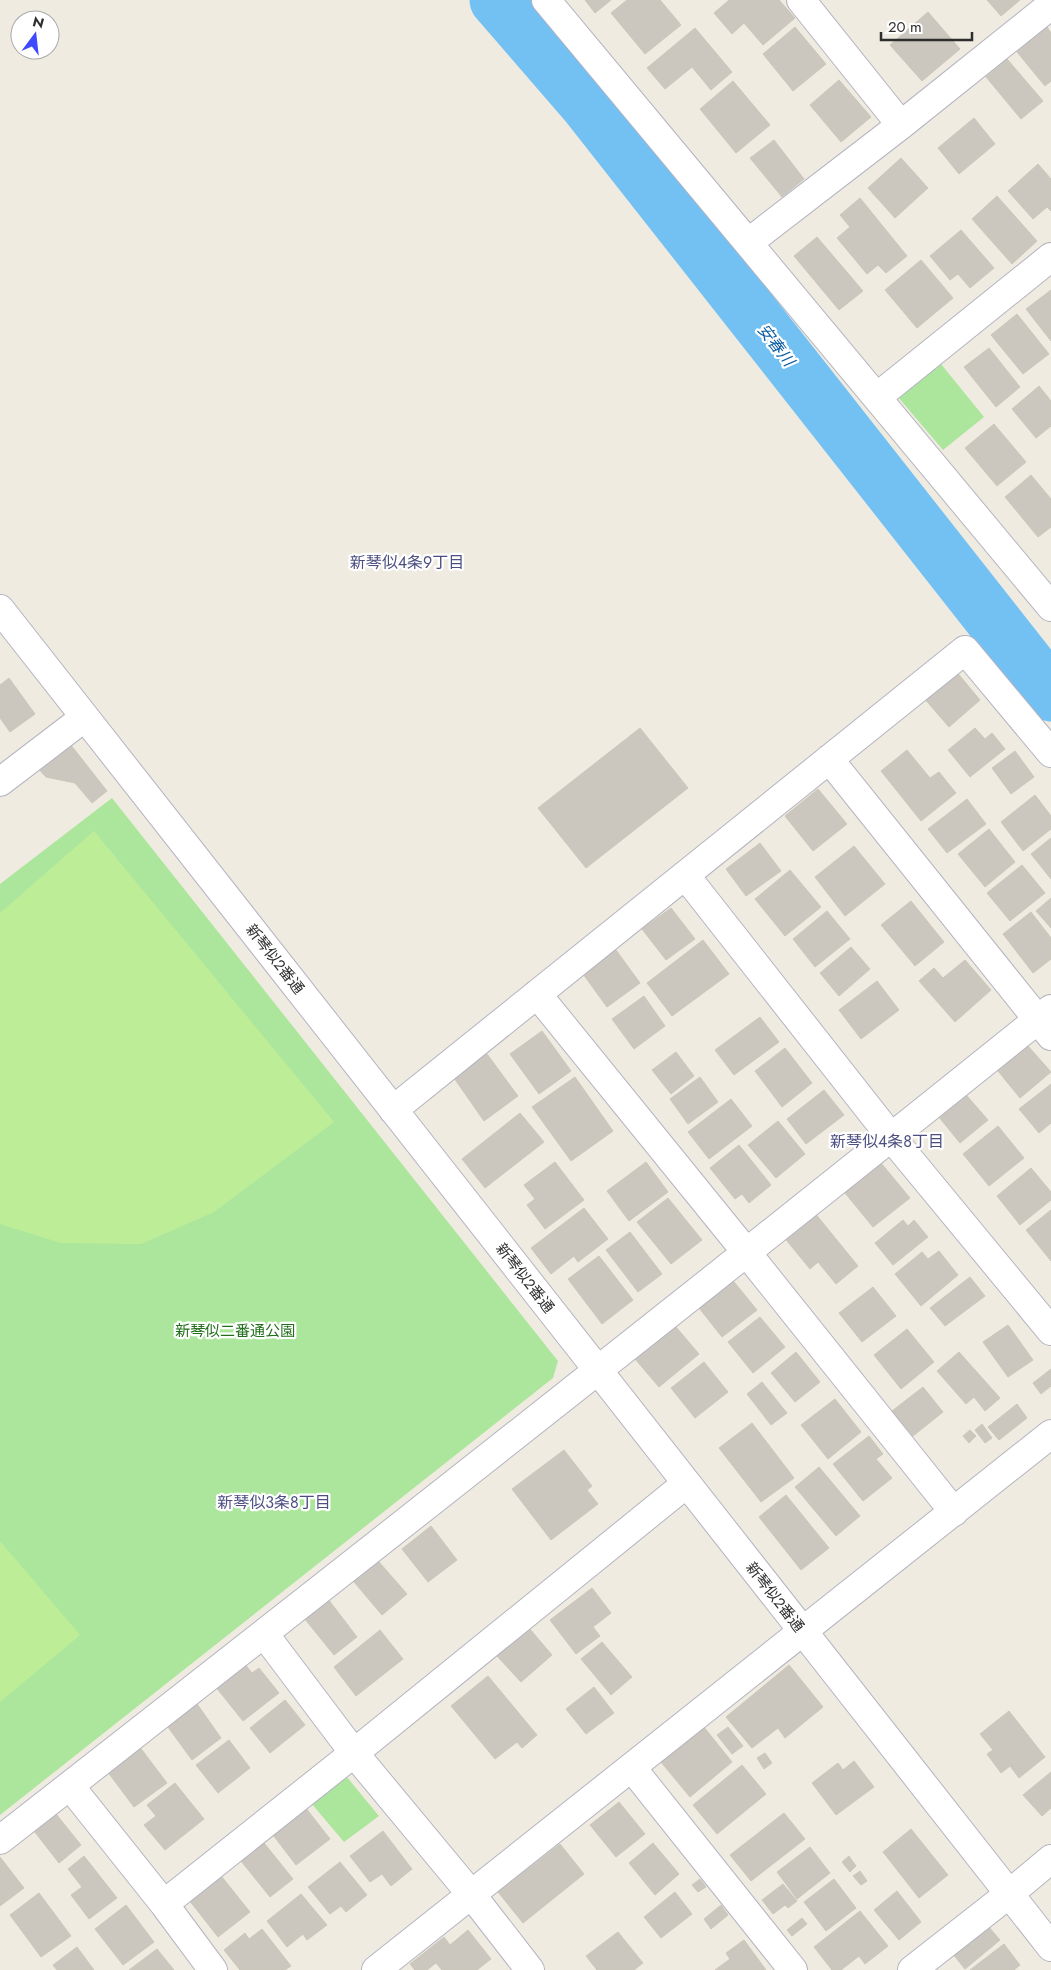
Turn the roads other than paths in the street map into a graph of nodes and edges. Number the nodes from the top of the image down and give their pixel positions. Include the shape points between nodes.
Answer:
1 (546, 0) edge
2 (801, 0) edge
3 (1051, 5) edge
4 (902, 125) junction
5 (749, 242) junction
6 (1051, 257) edge
7 (877, 397) junction
8 (1046, 591) edge
9 (0, 609) edge
10 (85, 716) junction
11 (1051, 753) edge
12 (830, 759) junction
13 (0, 782) edge
14 (685, 875) junction
15 (537, 994) junction
16 (1047, 1021) edge
17 (393, 1110) junction
18 (891, 1137) junction
19 (748, 1253) junction
20 (1051, 1331) edge
21 (598, 1370) junction
22 (1051, 1434) edge
23 (686, 1484) junction
24 (954, 1512) junction
25 (803, 1632) junction
26 (264, 1635) junction
27 (354, 1752) junction
28 (632, 1768) junction
29 (70, 1786) junction
30 (0, 1840) edge
31 (1051, 1859) edge
32 (471, 1894) junction
33 (1010, 1894) junction
34 (164, 1904) junction
35 (1051, 1947) edge
36 (213, 1970) edge
37 (376, 1970) edge
38 (530, 1970) edge
39 (793, 1970) edge
40 (912, 1970) edge

1 - 5 street
2 - 4 street
3 - 4 street
4 - 5 street
5 - 7 street
6 - 7 street
7 - 8 street
9 - 10 street, 新琴似2番通
10 - 13 street
10 - 17 street, 新琴似2番通
11 - 12 street via 966,650
12 - 14 street
12 - 16 street
14 - 15 street
14 - 18 street
15 - 17 street
15 - 19 street
16 - 18 street
17 - 21 street, 新琴似2番通
18 - 19 street
18 - 20 street
19 - 21 street
19 - 24 street
21 - 23 street, 新琴似2番通
21 - 26 street
22 - 24 street
23 - 25 street, 新琴似2番通
23 - 27 street
24 - 25 street
25 - 28 street
25 - 33 street, 新琴似2番通
26 - 27 street
26 - 29 street
27 - 32 street
27 - 34 street
28 - 32 street
28 - 39 street
29 - 30 street
29 - 34 street
31 - 33 street
32 - 37 street
32 - 38 street
33 - 35 street, 新琴似2番通
33 - 40 street
34 - 36 street

